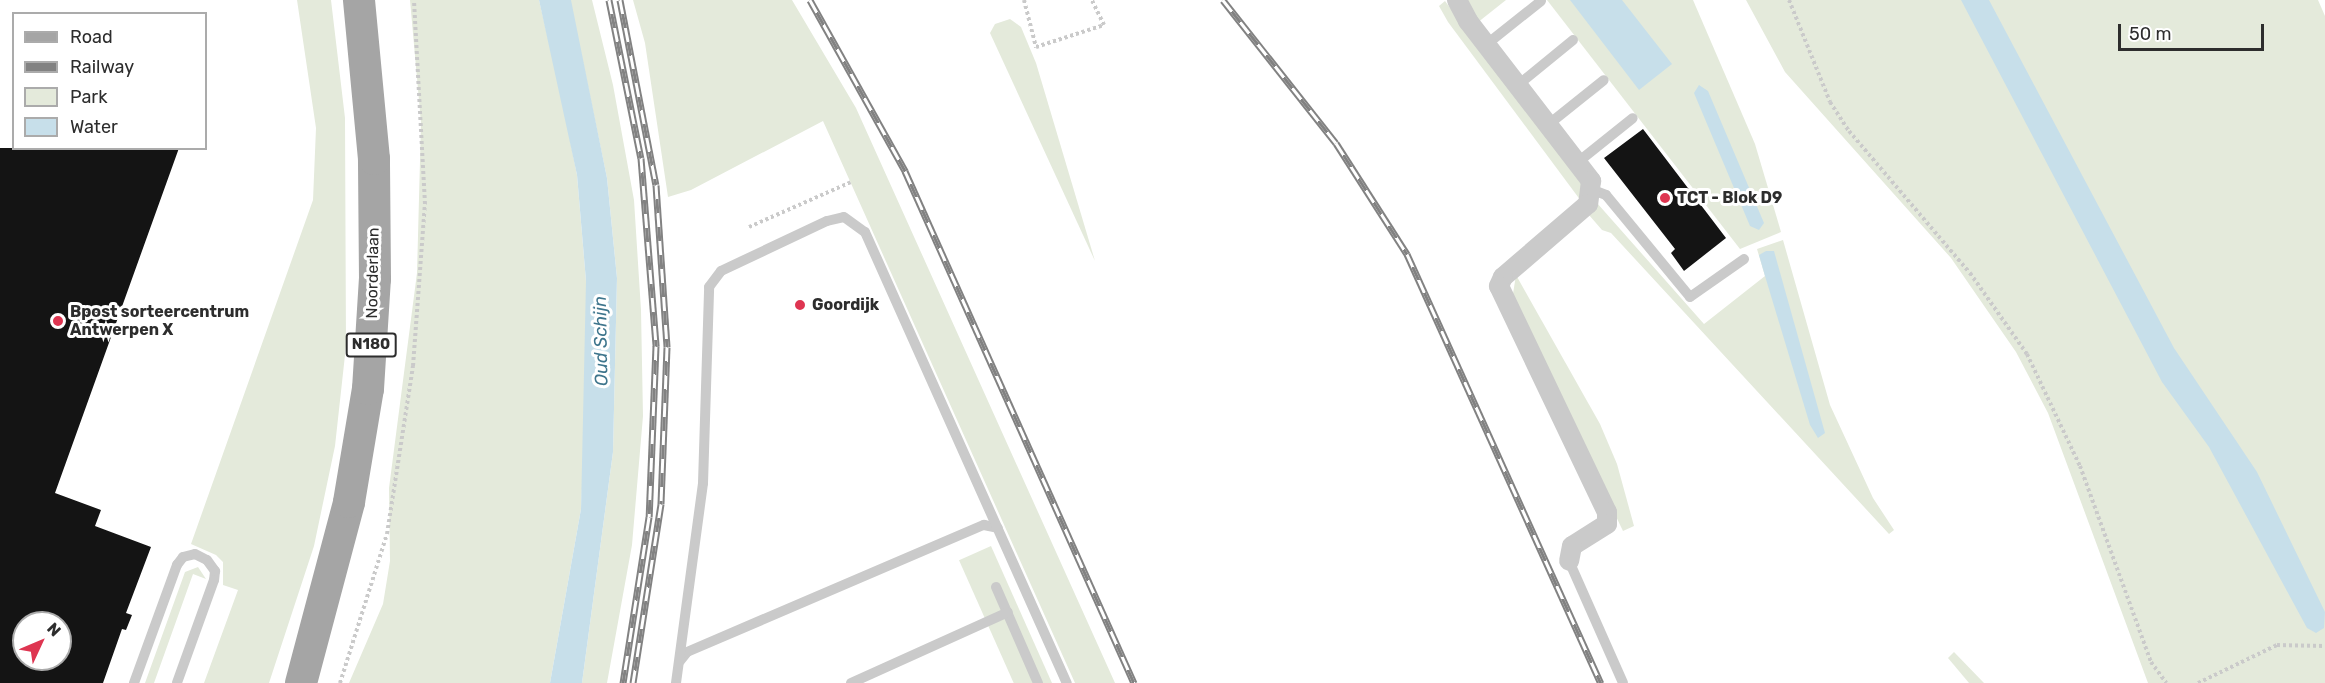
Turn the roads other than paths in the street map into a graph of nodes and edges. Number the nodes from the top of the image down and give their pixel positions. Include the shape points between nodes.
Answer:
1 (359, 0) edge
2 (1457, 0) edge
3 (1541, 1) edge
4 (1573, 40) dead end
5 (1487, 45) junction
6 (1604, 80) dead end
7 (1518, 85) junction
8 (1633, 118) dead end
9 (1549, 124) junction
10 (1578, 162) junction
11 (1593, 190) junction
12 (1744, 259) dead end
13 (998, 529) junction
14 (1569, 561) joint
15 (996, 587) dead end
16 (1008, 612) junction
17 (680, 661) junction
18 (134, 683) edge
19 (177, 683) edge
20 (301, 683) edge
21 (676, 683) edge
22 (851, 683) edge
23 (1038, 683) edge
24 (1067, 683) edge
25 (1623, 683) edge

1 - 20 main road, Noorderlaan / N180 via 374,159 375,279 368,389 349,502
2 - 5 street
3 - 5 lane
4 - 7 lane
5 - 7 street
6 - 9 lane
7 - 9 street
8 - 10 lane
9 - 10 street
10 - 11 street
11 - 12 lane via 1606,195 1690,297
11 - 14 street via 1583,209 1503,277 1499,286 1607,512 1607,524 1572,546
13 - 17 lane via 987,524 687,652
13 - 17 lane via 865,232 844,217 826,221 721,271 709,287 704,483
13 - 24 lane
14 - 25 lane
15 - 16 lane
16 - 22 lane
16 - 23 lane
17 - 21 lane
18 - 19 lane via 177,565 183,557 195,554 207,560 215,572 214,580

